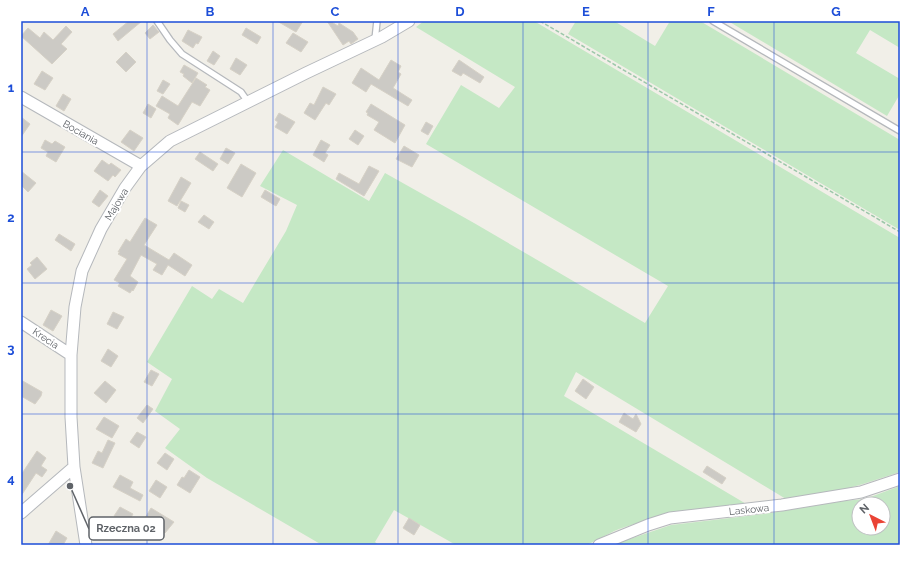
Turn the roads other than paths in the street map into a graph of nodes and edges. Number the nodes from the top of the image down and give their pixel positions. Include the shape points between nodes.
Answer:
1 (157, 21) edge
2 (377, 21) edge
3 (409, 21) edge
4 (713, 21) edge
5 (375, 40) junction
6 (21, 97) edge
7 (248, 102) junction
8 (900, 130) edge
9 (141, 166) junction
10 (21, 322) edge
11 (71, 355) junction
12 (74, 467) junction
13 (900, 479) edge
14 (21, 513) edge
15 (86, 545) edge
16 (599, 545) edge

1 - 7 lane via 182,54 241,92
2 - 5 lane
3 - 5 street, Majowa
4 - 8 lane
5 - 7 street, Majowa
6 - 9 street, Bociania
7 - 9 street, Majowa via 170,141
9 - 11 street, Majowa via 101,229 82,271 75,307
10 - 11 street, Krecia
11 - 12 street, Majowa
12 - 14 street
12 - 15 street, Majowa
13 - 16 street, Laskowa via 861,492 782,505 670,518

